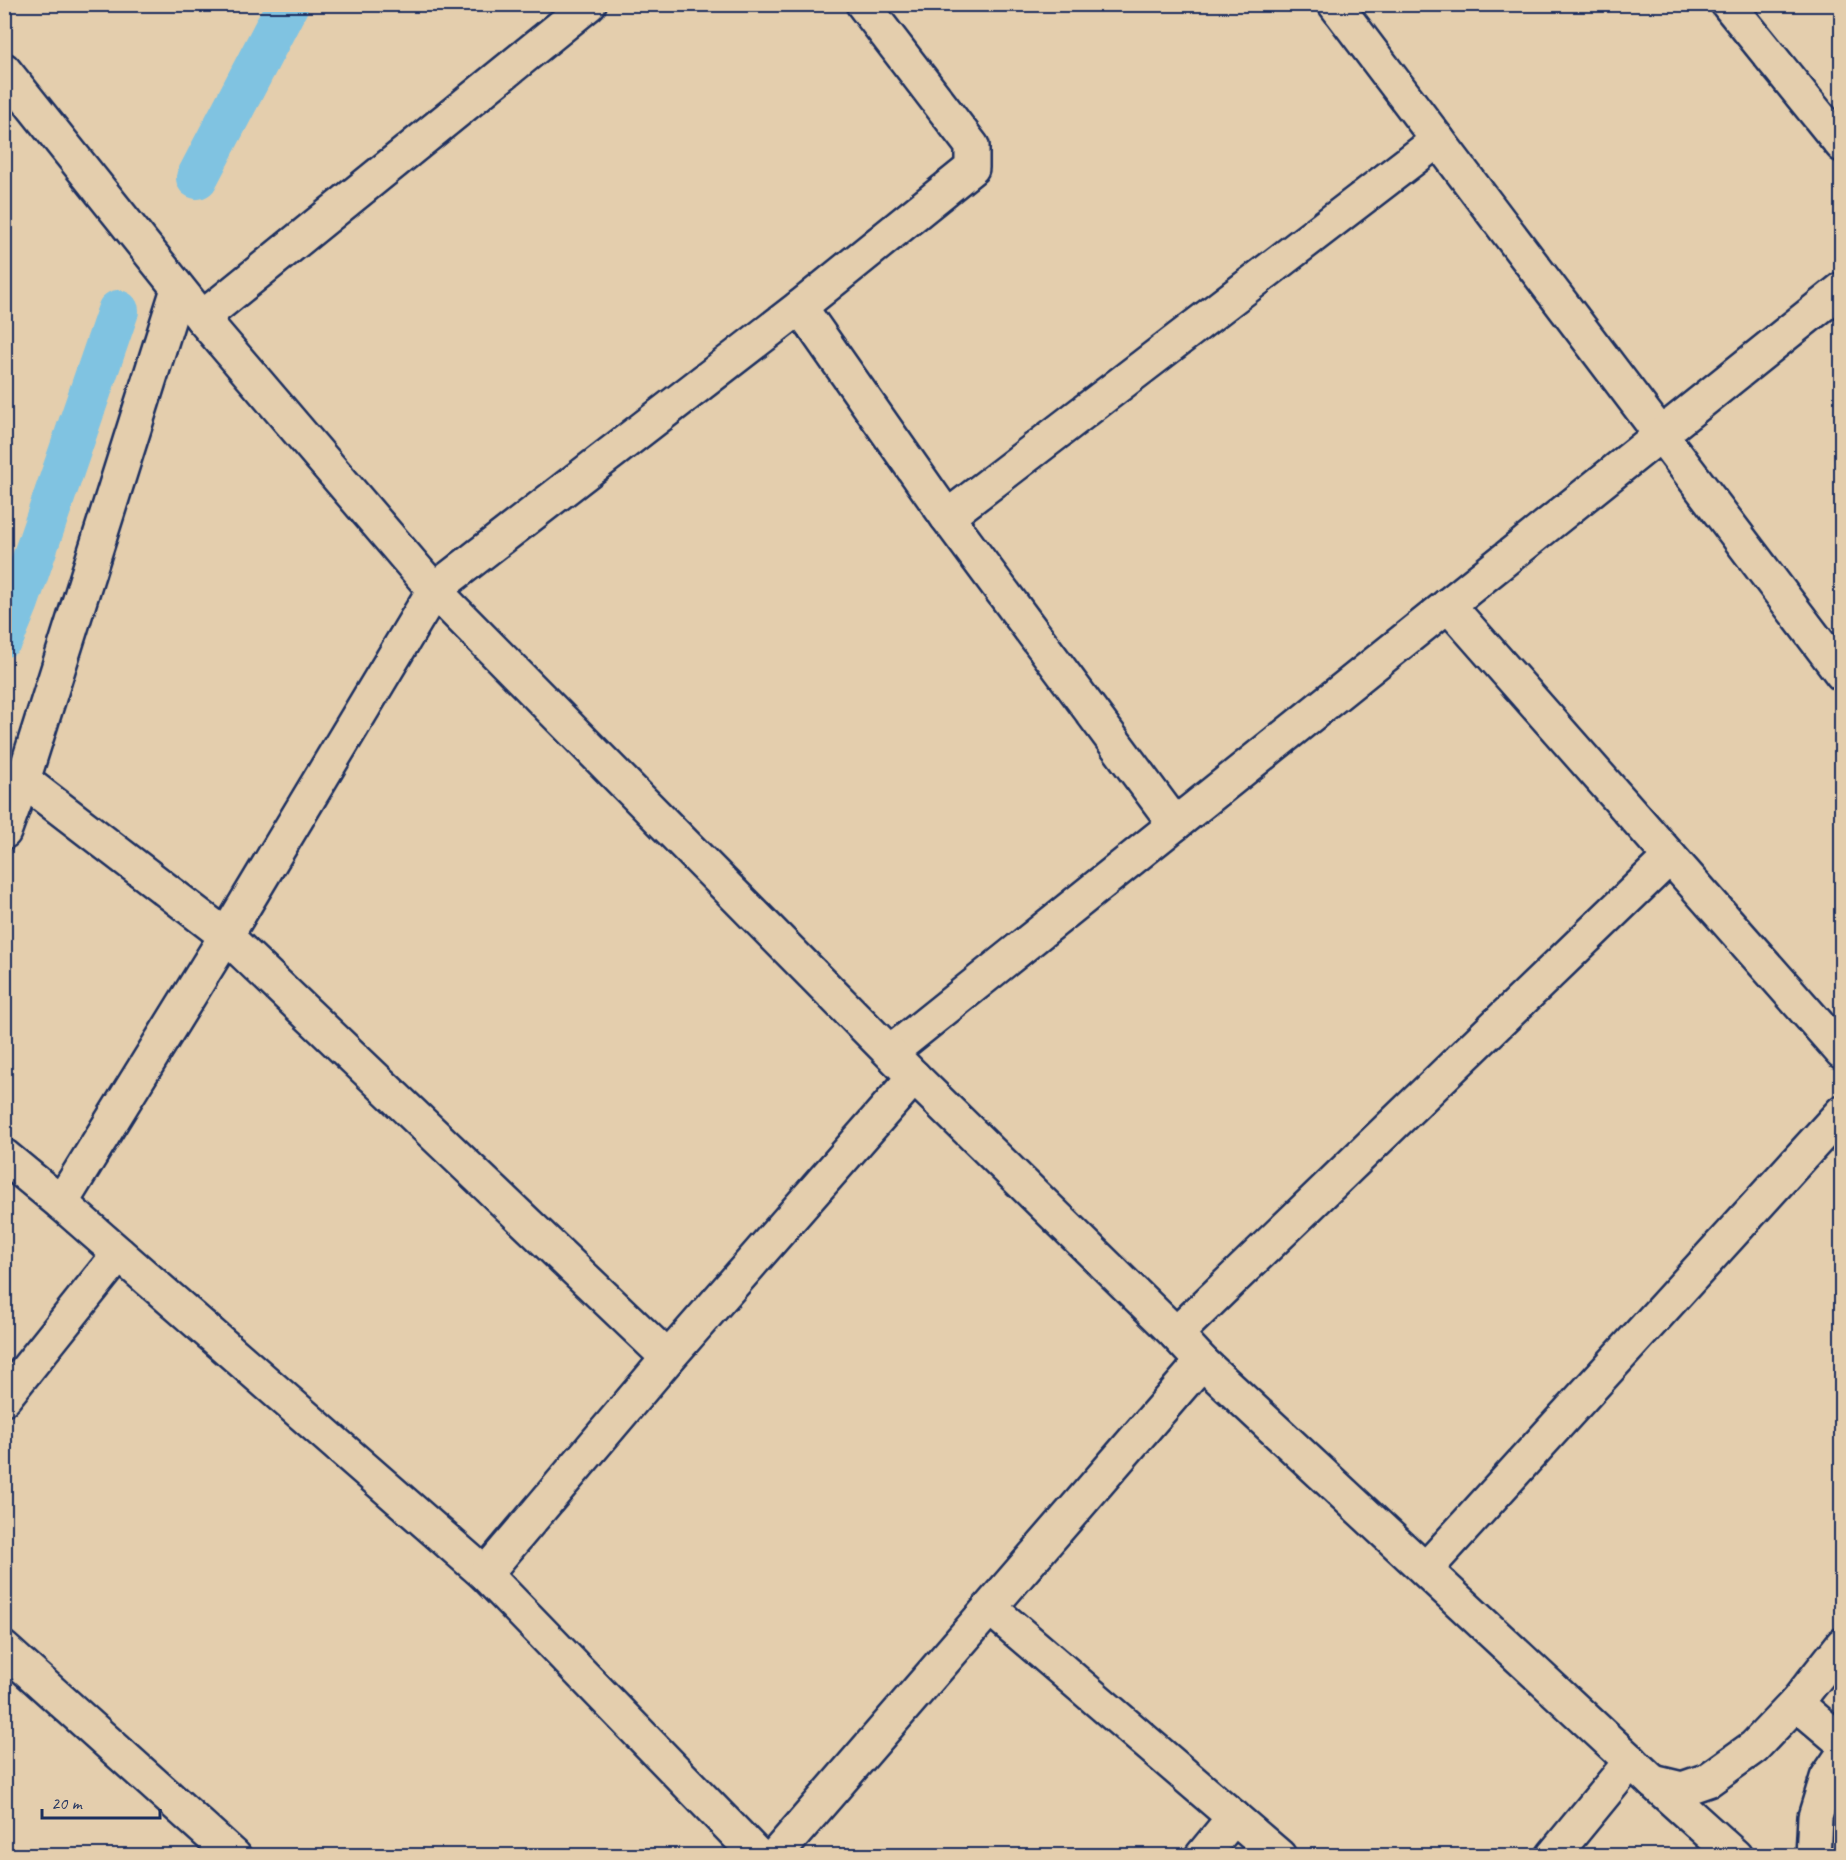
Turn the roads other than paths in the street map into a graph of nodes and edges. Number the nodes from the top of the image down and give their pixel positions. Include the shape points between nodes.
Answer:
1 (589, 4) edge
2 (863, 4) edge
3 (1335, 4) edge
4 (1728, 4) edge
5 (4, 70) edge
6 (1438, 140) junction
7 (1842, 146) edge
8 (178, 289) junction
9 (1842, 289) edge
10 (800, 307) junction
11 (201, 318) junction
12 (1660, 435) junction
13 (947, 517) junction
14 (434, 590) junction
15 (1448, 605) junction
16 (1842, 674) edge
17 (23, 780) junction
18 (1175, 824) junction
19 (4, 832) edge
20 (1670, 856) junction
21 (226, 936) junction
22 (891, 1052) junction
23 (1842, 1052) edge
24 (914, 1077) junction
25 (1842, 1112) edge
26 (4, 1156) edge
27 (61, 1203) junction
28 (119, 1254) junction
29 (1176, 1334) junction
30 (668, 1358) junction
31 (1202, 1362) junction
32 (4, 1398) edge
33 (1426, 1569) junction
34 (485, 1574) junction
35 (990, 1608) junction
36 (1842, 1645) edge
37 (4, 1649) edge
38 (1796, 1703) junction
39 (1842, 1742) edge
40 (1842, 1755) edge
41 (1642, 1772) junction
42 (1234, 1817) junction
43 (234, 1856) edge
44 (758, 1856) edge
45 (775, 1856) edge
46 (1202, 1856) edge
47 (1279, 1856) edge
48 (1554, 1856) edge
49 (1735, 1856) edge
50 (1813, 1856) edge

1 - 11 street
2 - 10 street via 972,146 972,168
3 - 6 street
4 - 7 street
5 - 8 street
6 - 12 street
6 - 13 street
8 - 11 street
8 - 17 street
9 - 12 street
10 - 13 street
10 - 14 street
11 - 14 street
12 - 15 street
12 - 16 street
13 - 18 street
14 - 21 street
14 - 22 street
15 - 18 street
15 - 20 street
17 - 19 street
17 - 21 street
18 - 22 street
20 - 23 street
20 - 29 street
21 - 27 street
21 - 30 street
22 - 24 street
24 - 29 street
24 - 30 street
25 - 33 street
26 - 27 street
27 - 28 street
28 - 32 street
28 - 34 street
29 - 31 street
30 - 34 street
31 - 33 street
31 - 35 street
33 - 41 street
34 - 44 street
35 - 42 street
35 - 45 street
36 - 38 street
37 - 43 street
38 - 39 street
38 - 41 street via 1754,1747 1707,1780 1682,1789
40 - 50 street via 1827,1778 1815,1817
41 - 48 street
41 - 49 street
42 - 46 street
42 - 47 street

